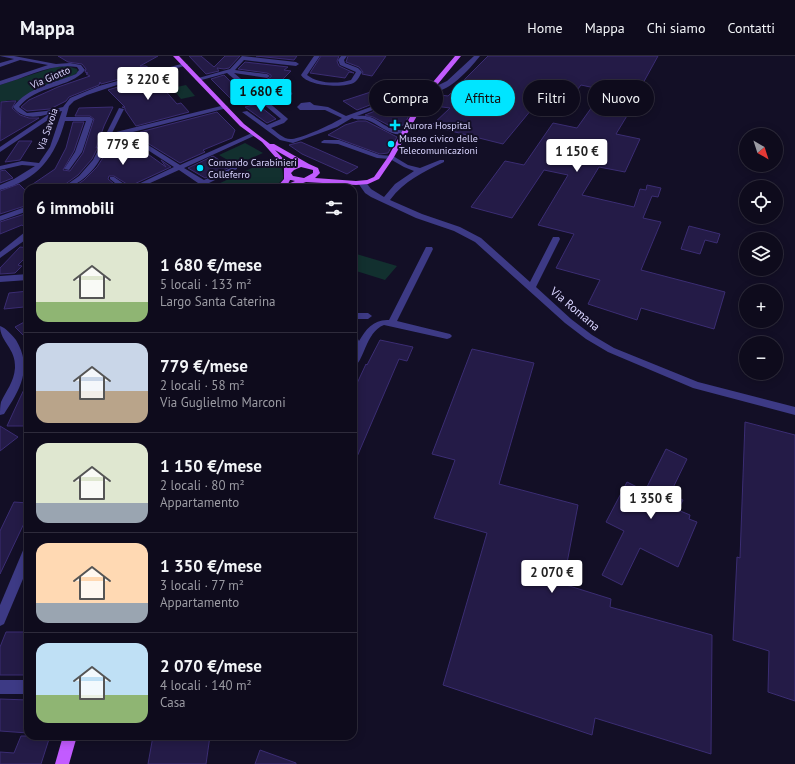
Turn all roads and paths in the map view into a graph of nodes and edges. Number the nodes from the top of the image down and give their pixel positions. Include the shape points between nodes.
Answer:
1 (3, 56) edge
2 (176, 56) edge
3 (317, 56) edge
4 (344, 56) edge
5 (458, 56) edge
6 (478, 56) edge
7 (244, 57) edge
8 (20, 59) junction
9 (296, 64) dead end
10 (0, 65) edge
11 (54, 65) junction
12 (185, 65) junction
13 (229, 71) junction
14 (267, 76) dead end
15 (198, 79) junction
16 (438, 80) edge
17 (0, 83) edge
18 (443, 87) edge
19 (225, 106) junction
20 (312, 107) dead end
21 (62, 109) junction
22 (121, 110) dead end
23 (369, 110) edge
24 (245, 112) dead end
25 (414, 116) edge
26 (346, 118) junction
27 (62, 119) junction
28 (335, 126) junction
29 (266, 127) junction
30 (124, 132) junction
31 (405, 132) junction
32 (254, 134) junction
33 (108, 136) junction
34 (264, 142) junction
35 (324, 142) dead end
36 (0, 150) edge
37 (392, 157) junction
38 (442, 161) dead end
39 (41, 165) junction
40 (306, 165) junction
41 (0, 168) edge
42 (67, 168) dead end
43 (179, 168) junction
44 (235, 168) dead end
45 (316, 169) junction
46 (421, 171) junction
47 (288, 173) junction
48 (112, 178) dead end
49 (305, 180) junction
50 (203, 183) joint
51 (350, 183) junction
52 (362, 183) junction
53 (71, 184) edge
54 (120, 184) edge
55 (142, 184) edge
56 (284, 184) edge
57 (293, 184) edge
58 (0, 188) edge
59 (386, 200) junction
60 (24, 210) edge
61 (0, 219) edge
62 (24, 237) edge
63 (556, 239) dead end
64 (429, 249) dead end
65 (0, 256) edge
66 (24, 278) edge
67 (0, 279) edge
68 (531, 288) junction
69 (357, 316) edge
70 (368, 316) dead end
71 (392, 322) junction
72 (0, 329) edge
73 (447, 336) dead end
74 (357, 356) edge
75 (0, 411) edge
76 (795, 411) edge
77 (24, 562) edge
78 (0, 620) edge
79 (0, 687) edge
80 (24, 687) edge
81 (69, 740) edge
82 (62, 764) edge

1 - 8 street
2 - 12 main road
3 - 4 street via 305,77 314,81 339,84 353,81 359,74 358,70 342,64
5 - 16 main road
6 - 18 street
7 - 9 street
7 - 13 street
8 - 10 street
8 - 11 street
11 - 17 street, Via Giotto
11 - 21 street, Via Giotto via 75,65 82,70 76,76 35,93 16,107 20,112 31,115
12 - 15 main road
12 - 21 street, Via Savoia via 82,94 69,100
13 - 14 street
13 - 15 street
13 - 29 street via 285,119
15 - 19 main road
19 - 30 street
19 - 32 main road
20 - 26 street via 328,109
21 - 27 street, Via Savoia
21 - 36 street
22 - 33 street
23 - 26 street
24 - 29 street
25 - 31 main road
26 - 28 street
27 - 39 street, Via Savoia via 52,150
27 - 42 street via 90,118 84,141
28 - 29 street via 293,141 284,140
28 - 31 street via 363,116 392,131
30 - 33 street
30 - 43 street
31 - 37 main road
32 - 34 main road
32 - 43 street
33 - 53 street via 94,163
34 - 40 main road
34 - 47 main road via 285,164
35 - 37 street via 339,142 379,157
37 - 46 street via 406,166
37 - 52 main road via 379,177
38 - 46 street
39 - 41 street via 22,163
39 - 58 street, Via Savoia
40 - 45 main road
40 - 47 main road via 294,167
43 - 50 street
43 - 55 street
44 - 50 street
45 - 49 main road via 315,175
45 - 51 main road
46 - 59 street via 399,184
47 - 49 main road via 293,179
47 - 56 main road
48 - 54 street
49 - 51 main road
49 - 57 main road
51 - 52 main road
52 - 59 street, Via Romana via 368,191
59 - 68 street, Via Romana via 475,238
60 - 61 street
62 - 65 street
63 - 68 street
64 - 71 street
66 - 67 street
68 - 76 street, Via Romana via 576,328 619,354 696,385
69 - 70 street
71 - 73 street
71 - 74 street via 381,322 373,326
72 - 75 street via 14,342 20,354 13,391
77 - 78 street
79 - 80 street
81 - 82 main road

